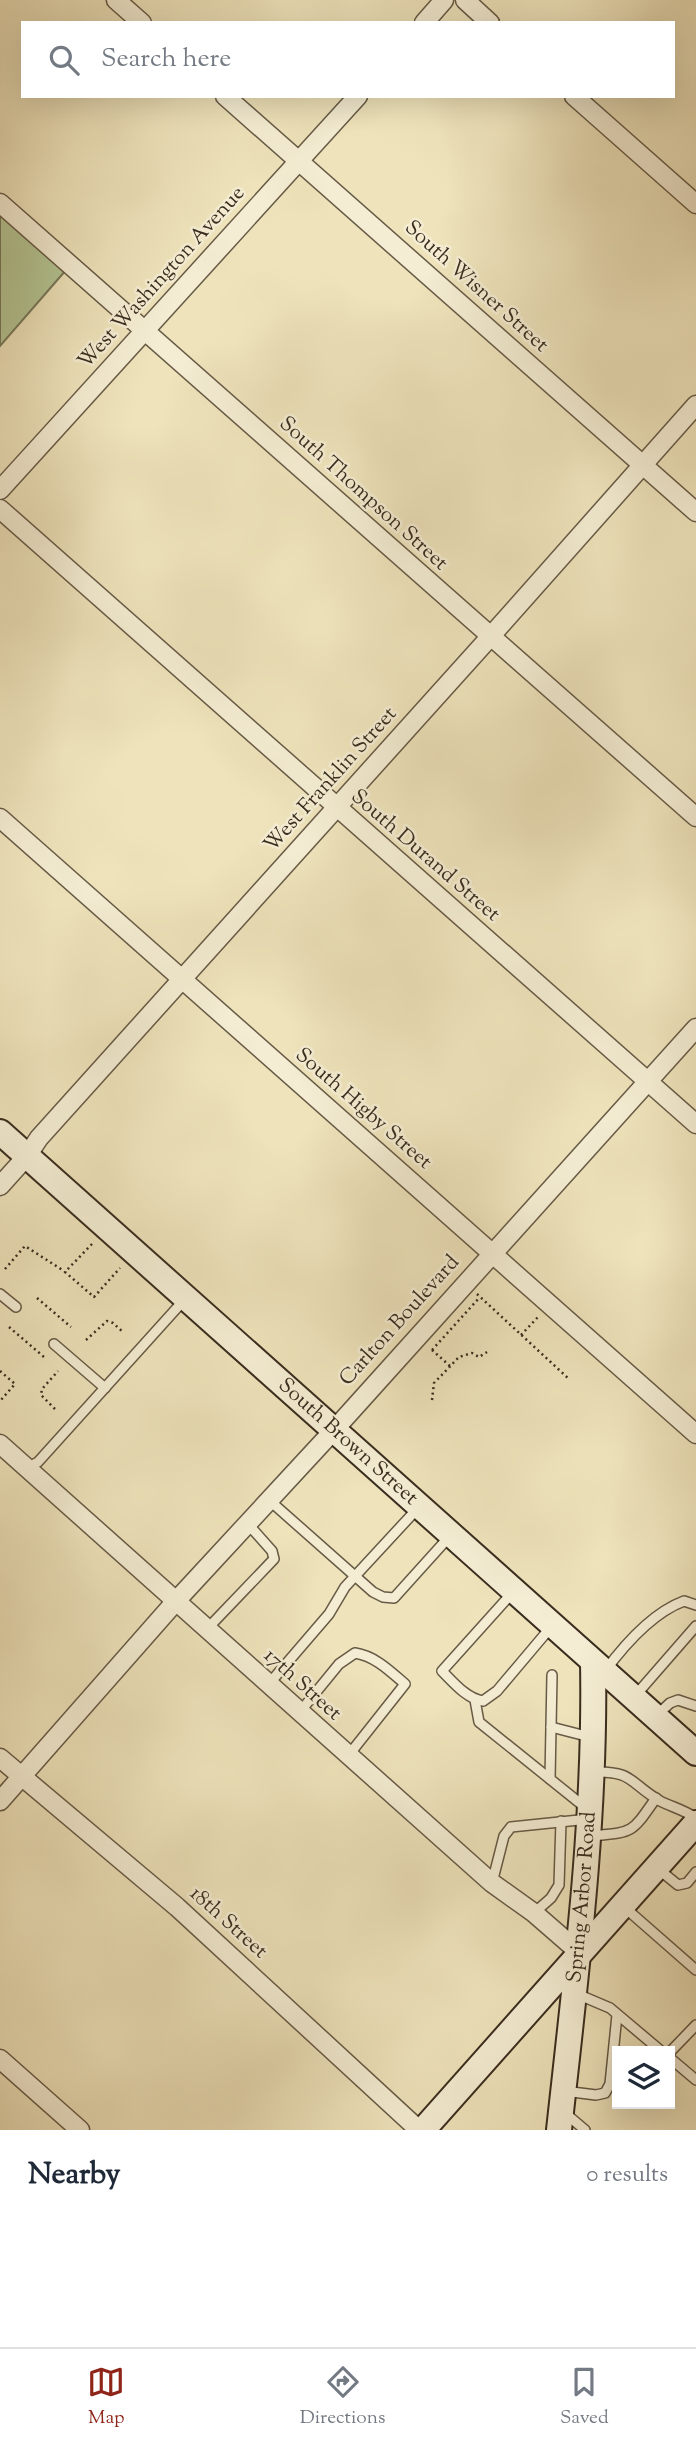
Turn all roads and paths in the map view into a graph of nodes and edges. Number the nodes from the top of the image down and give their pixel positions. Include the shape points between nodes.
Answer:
1 (116, 0) edge
2 (444, 0) edge
3 (465, 0) edge
4 (140, 21) edge
5 (426, 21) edge
6 (488, 21) edge
7 (227, 98) edge
8 (356, 98) edge
9 (576, 98) edge
10 (299, 161) junction
11 (0, 203) edge
12 (696, 204) edge
13 (144, 330) junction
14 (696, 405) edge
15 (642, 464) junction
16 (0, 490) edge
17 (0, 509) edge
18 (696, 512) edge
19 (490, 637) junction
20 (336, 807) junction
21 (696, 817) edge
22 (0, 818) edge
23 (181, 979) junction
24 (696, 1028) edge
25 (647, 1081) junction
26 (696, 1124) edge
27 (0, 1132) edge
28 (27, 1156) junction
29 (0, 1186) edge
30 (92, 1244) dead end
31 (491, 1253) junction
32 (120, 1268) dead end
33 (5, 1269) dead end
34 (65, 1272) junction
35 (475, 1292) dead end
36 (0, 1294) edge
37 (37, 1297) dead end
38 (480, 1297) junction
39 (186, 1298) junction
40 (16, 1307) dead end
41 (542, 1312) dead end
42 (9, 1327) dead end
43 (71, 1327) dead end
44 (124, 1333) dead end
45 (521, 1335) junction
46 (86, 1340) dead end
47 (54, 1344) dead end
48 (427, 1346) dead end
49 (432, 1350) junction
50 (487, 1352) dead end
51 (44, 1357) dead end
52 (450, 1366) junction
53 (0, 1371) edge
54 (58, 1371) dead end
55 (569, 1379) dead end
56 (105, 1388) junction
57 (432, 1400) dead end
58 (0, 1401) edge
59 (55, 1409) dead end
60 (334, 1430) junction
61 (696, 1434) edge
62 (0, 1444) edge
63 (26, 1468) junction
64 (270, 1500) junction
65 (420, 1506) junction
66 (247, 1523) junction
67 (451, 1534) junction
68 (355, 1575) junction
69 (514, 1591) junction
70 (176, 1601) junction
71 (696, 1605) edge
72 (552, 1626) junction
73 (696, 1626) edge
74 (207, 1629) junction
75 (599, 1667) junction
76 (552, 1675) dead end
77 (268, 1685) junction
78 (633, 1698) junction
79 (475, 1700) junction
80 (696, 1706) edge
81 (299, 1713) junction
82 (655, 1717) junction
83 (551, 1727) junction
84 (593, 1738) junction
85 (696, 1753) edge
86 (348, 1756) junction
87 (0, 1758) edge
88 (592, 1773) junction
89 (21, 1776) junction
90 (550, 1779) junction
91 (656, 1798) junction
92 (0, 1801) edge
93 (696, 1820) edge
94 (561, 1821) junction
95 (590, 1822) junction
96 (656, 1867) junction
97 (696, 1872) edge
98 (492, 1883) junction
99 (622, 1905) junction
100 (534, 1913) junction
101 (580, 1953) junction
102 (696, 1970) edge
103 (574, 1993) junction
104 (617, 2015) junction
105 (696, 2025) edge
106 (655, 2046) edge
107 (675, 2047) edge
108 (0, 2059) edge
109 (675, 2062) edge
110 (696, 2080) edge
111 (561, 2110) edge
112 (80, 2130) edge
113 (421, 2130) edge
114 (585, 2130) edge

1 - 4 street
2 - 5 street
3 - 6 street
7 - 10 street, South Wisner Street
8 - 10 street, West Washington Avenue
9 - 12 street
10 - 13 street, West Washington Avenue
10 - 15 street, South Wisner Street
11 - 13 street, South Thompson Street
13 - 16 street, West Washington Avenue
13 - 19 street, South Thompson Street
14 - 15 street, West Franklin Street
15 - 18 street, South Wisner Street
15 - 19 street, West Franklin Street
17 - 20 street, South Durand Street
19 - 20 street, West Franklin Street
19 - 21 street, South Thompson Street
20 - 23 street, West Franklin Street
20 - 25 street, South Durand Street
22 - 23 street, South Higby Street
23 - 28 street, West Franklin Street
23 - 31 street, South Higby Street
24 - 25 street, Carlton Boulevard
25 - 26 street, South Durand Street
25 - 31 street, Carlton Boulevard
27 - 28 main road, South Brown Street
28 - 29 street, West Franklin Street
28 - 39 main road, South Brown Street
30 - 34 path
31 - 60 street, Carlton Boulevard
31 - 61 street, South Higby Street
32 - 34 path via 94,1297
33 - 34 path via 25,1246
35 - 38 path
36 - 40 lane
37 - 43 path
38 - 45 path
38 - 49 path
39 - 56 lane
39 - 60 main road, South Brown Street
41 - 45 path
42 - 51 path
44 - 46 path via 107,1321
45 - 55 path
47 - 56 lane
48 - 49 path
49 - 52 path
50 - 52 path via 479,1357 472,1353 458,1357
52 - 57 path via 434,1383
53 - 58 path via 15,1384
54 - 59 path via 41,1395
56 - 63 lane via 38,1462
60 - 64 street, Carlton Boulevard
60 - 65 main road, South Brown Street
62 - 63 street, 17th Street
63 - 70 street, 17th Street
64 - 66 street, Carlton Boulevard
64 - 68 lane
65 - 67 main road, South Brown Street
65 - 68 lane
66 - 70 street, Carlton Boulevard
66 - 74 lane via 274,1559
67 - 68 lane via 394,1598 373,1592
67 - 69 main road, South Brown Street
68 - 77 lane via 329,1614
69 - 72 main road, South Brown Street
69 - 79 lane via 442,1671
70 - 74 street, 17th Street
70 - 89 street, Carlton Boulevard
71 - 75 lane via 684,1601 672,1605
72 - 75 main road, South Brown Street
72 - 79 lane via 496,1691 484,1701
73 - 78 lane
74 - 77 street, 17th Street
75 - 78 main road, South Brown Street
75 - 84 main road, Spring Arbor Road
76 - 83 lane
77 - 81 street, 17th Street
78 - 82 main road, South Brown Street
79 - 90 lane via 479,1722
80 - 82 lane via 678,1700
81 - 86 street, 17th Street
81 - 86 lane via 339,1664 355,1653 368,1655 405,1684
82 - 85 main road, South Brown Street
83 - 84 lane
83 - 90 lane
84 - 88 main road, Spring Arbor Road
86 - 98 street, 17th Street
87 - 89 street, 18th Street
88 - 91 lane via 625,1775
88 - 95 main road, Spring Arbor Road
89 - 92 street, Carlton Boulevard
89 - 113 street, 18th Street via 177,1907
90 - 95 lane
91 - 93 lane
91 - 95 lane via 636,1826 626,1832
93 - 96 main road
94 - 95 lane
94 - 98 lane via 511,1827 504,1836
94 - 100 lane via 559,1885
95 - 101 main road, Spring Arbor Road
96 - 97 lane via 678,1885 687,1883
96 - 99 main road
98 - 100 street, 17th Street
99 - 101 main road
99 - 102 lane
100 - 101 street, 17th Street
101 - 103 main road, Spring Arbor Road
101 - 113 main road
103 - 104 lane
103 - 111 main road, Spring Arbor Road
104 - 106 lane
104 - 111 lane via 610,2084 605,2093
105 - 107 lane
108 - 112 street
109 - 110 lane
111 - 114 lane

